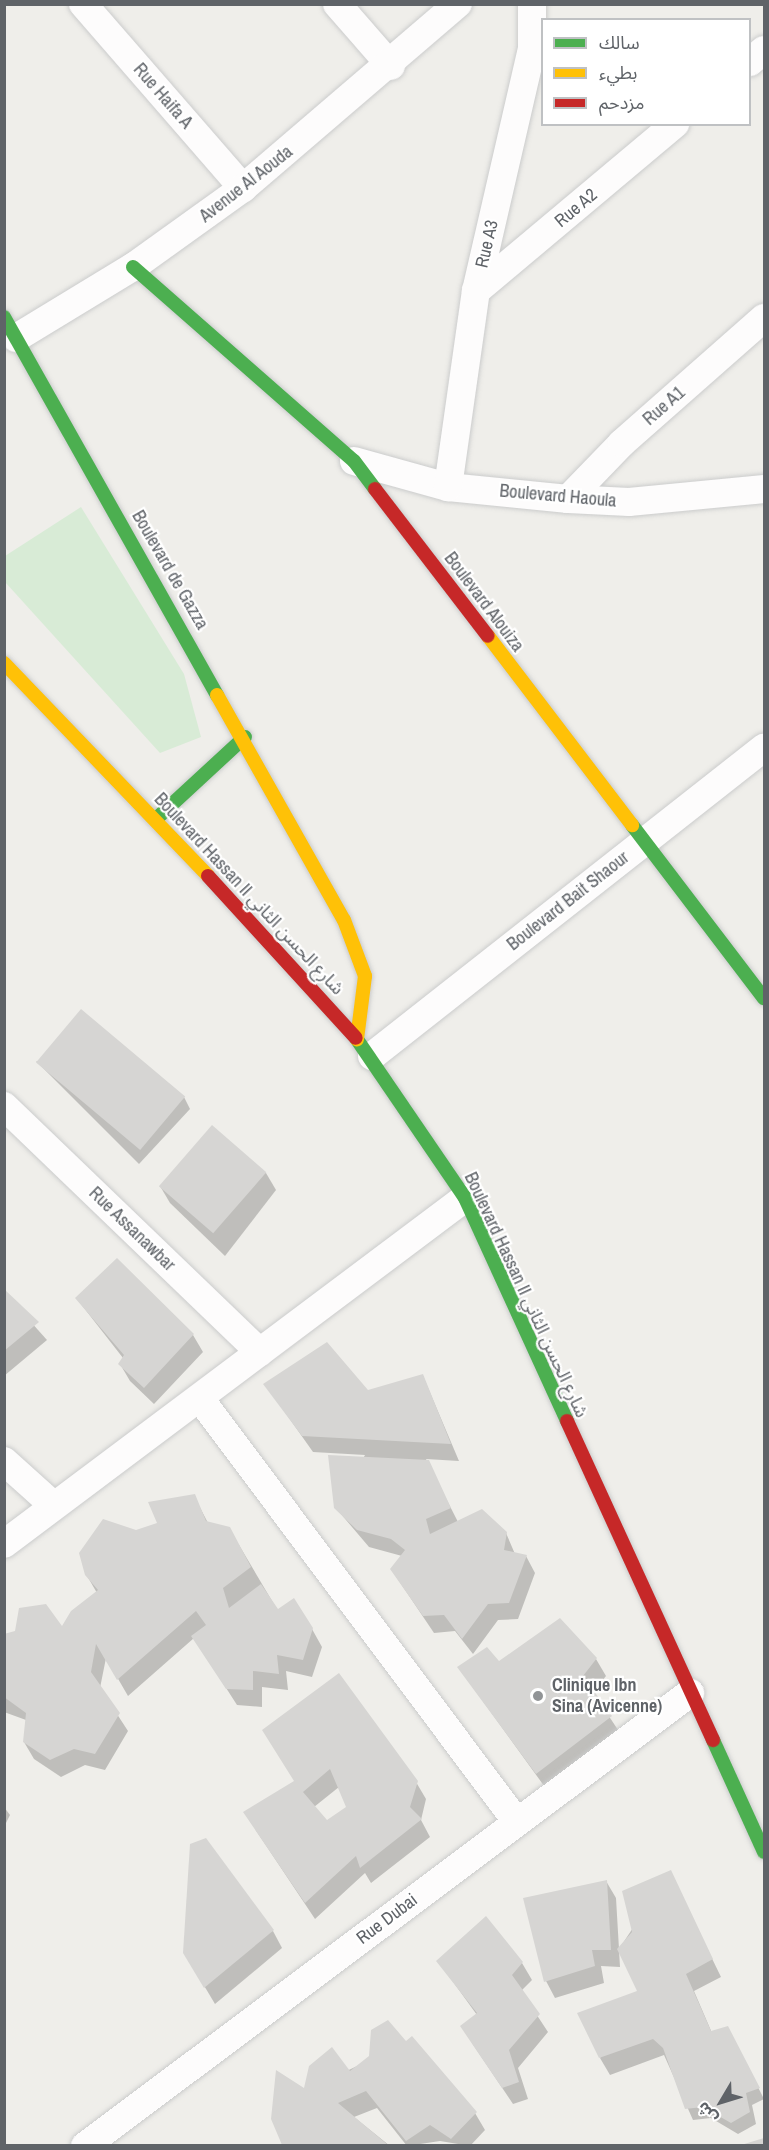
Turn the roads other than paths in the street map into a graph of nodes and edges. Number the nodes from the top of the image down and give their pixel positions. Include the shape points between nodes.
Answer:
1 (83, 4) edge
2 (337, 4) edge
3 (458, 4) edge
4 (532, 4) edge
5 (765, 50) edge
6 (751, 61) edge
7 (391, 66) junction
8 (673, 126) edge
9 (243, 188) junction
10 (133, 267) junction
11 (476, 291) junction
12 (765, 318) edge
13 (10, 327) edge
14 (354, 461) junction
15 (448, 487) junction
16 (765, 489) edge
17 (568, 499) junction
18 (4, 663) edge
19 (245, 737) junction
20 (765, 747) edge
21 (156, 819) junction
22 (643, 842) junction
23 (765, 998) edge
24 (365, 1048) junction
25 (4, 1106) edge
26 (465, 1198) junction
27 (260, 1352) junction
28 (201, 1400) junction
29 (4, 1461) edge
30 (53, 1506) junction
31 (4, 1544) edge
32 (690, 1694) junction
33 (517, 1822) junction
34 (765, 1852) edge
35 (85, 2145) edge

1 - 9 street, Rue Haifa A
2 - 7 street
3 - 7 street, Avenue Al Aouda
4 - 11 street, Rue A3 via 532,48
5 - 6 street
7 - 9 street, Avenue Al Aouda
8 - 11 street, Rue A2
9 - 10 street, Avenue Al Aouda
10 - 13 street, Avenue Al Aouda
10 - 14 main road, Boulevard Alouiza
11 - 15 street, Rue A3
12 - 17 street, Rue A1 via 622,443
13 - 19 main road, Boulevard de Gazza
14 - 15 street, Boulevard Haoula
14 - 22 main road, Boulevard Alouiza
15 - 17 street, Boulevard Haoula
16 - 17 street, Boulevard Haoula via 629,502
18 - 21 main road, Boulevard Hassan II شارع الحسن الثاني
19 - 21 main road
19 - 24 main road, Boulevard de Gazza via 360,957 366,998
20 - 22 street, Boulevard Bait Shaour
21 - 24 main road, Boulevard Hassan II شارع الحسن الثاني
22 - 23 main road, Boulevard Alouiza
22 - 24 street, Boulevard Bait Shaour
24 - 26 main road, Boulevard Hassan II شارع الحسن الثاني
25 - 27 street, Rue Assanawbar
26 - 27 street
26 - 32 main road, Boulevard Hassan II شارع الحسن الثاني
27 - 28 street
28 - 30 street
28 - 33 street
29 - 30 street
30 - 31 street
32 - 33 street, Rue Dubai
32 - 34 main road, Boulevard Hassan II شارع الحسن الثاني
33 - 35 street, Rue Dubai

